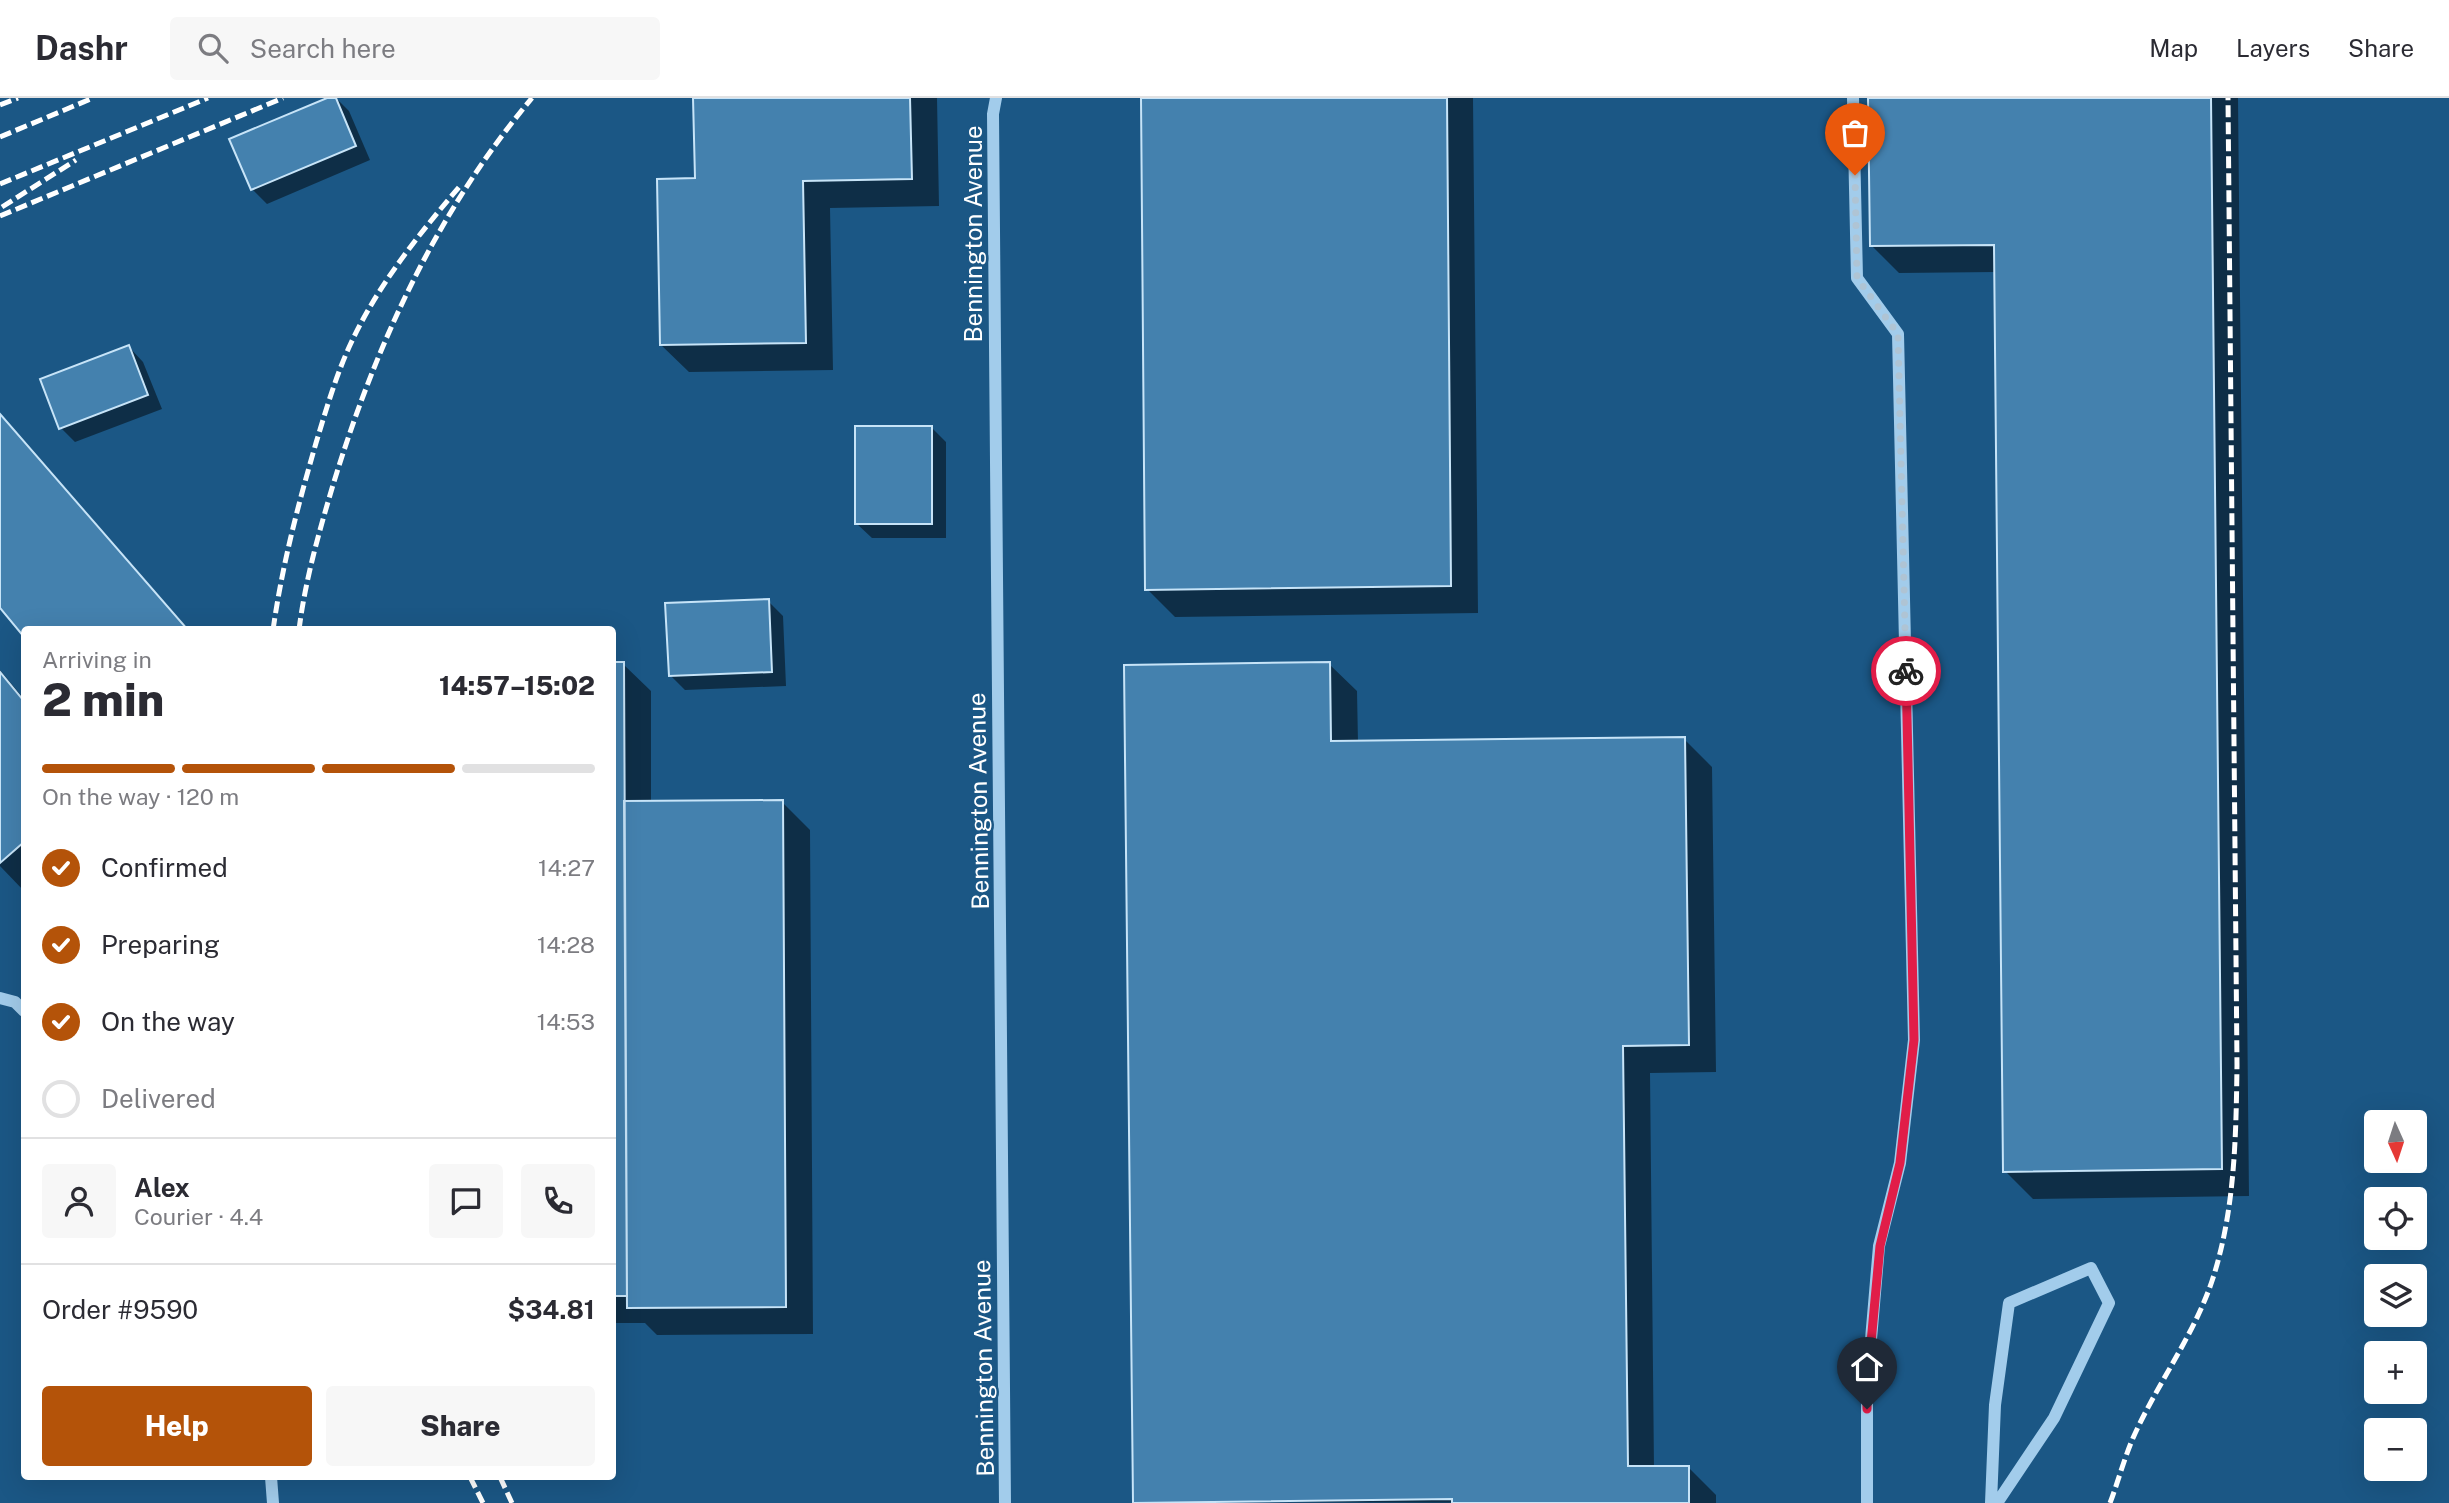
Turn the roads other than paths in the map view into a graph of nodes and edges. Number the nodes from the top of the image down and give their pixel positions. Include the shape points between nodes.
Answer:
1 (996, 98) edge
2 (1853, 98) edge
3 (0, 998) edge
4 (21, 1008) edge
5 (271, 1480) edge
6 (273, 1503) edge
7 (1006, 1503) edge
8 (1867, 1503) edge
9 (1991, 1503) edge
10 (1997, 1503) edge

1 - 7 street, Bennington Avenue
2 - 8 street via 1857,278 1898,334 1914,1040 1900,1163 1880,1246 1867,1386
3 - 4 street
5 - 6 street
9 - 10 street via 1995,1405 2010,1303 2091,1268 2109,1303 2054,1418

